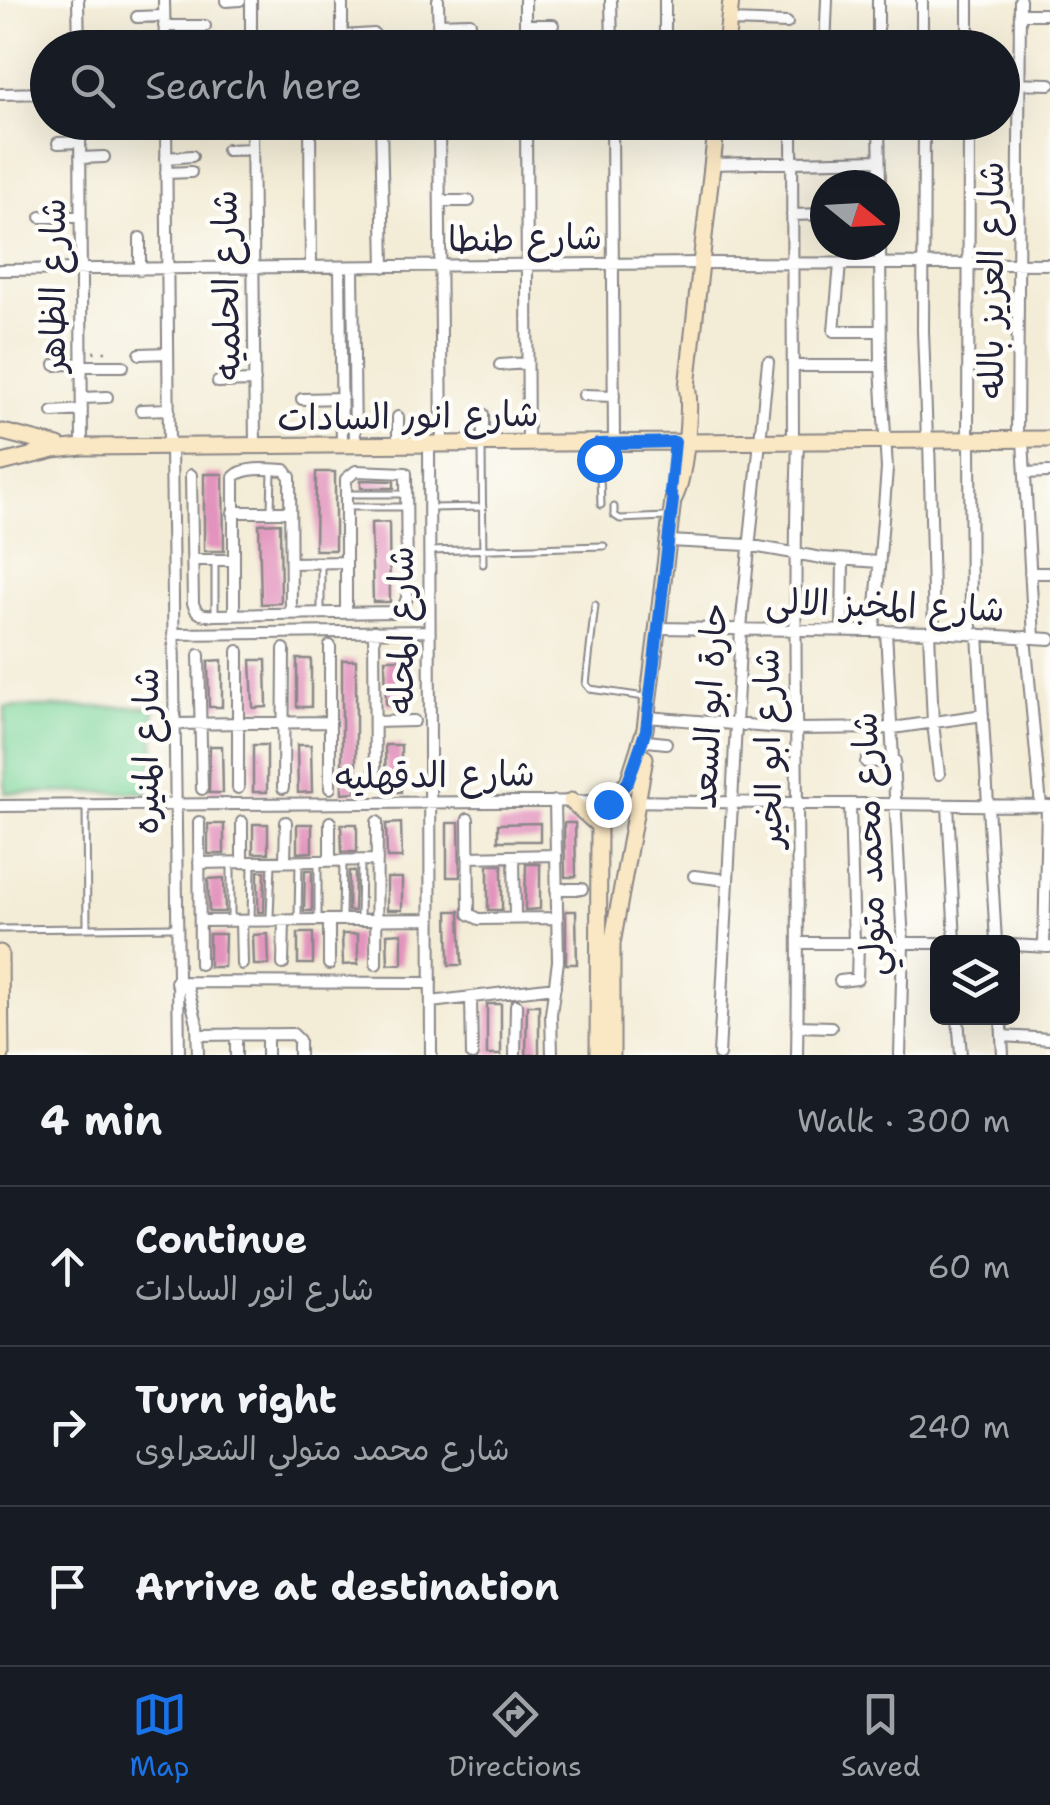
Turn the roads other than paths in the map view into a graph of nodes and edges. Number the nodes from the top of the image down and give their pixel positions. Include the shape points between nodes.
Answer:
1 (78, 0) edge
2 (164, 0) edge
3 (240, 0) edge
4 (251, 0) edge
5 (265, 0) edge
6 (342, 0) edge
7 (438, 0) edge
8 (525, 0) edge
9 (611, 0) edge
10 (664, 0) edge
11 (731, 0) edge
12 (826, 0) edge
13 (878, 0) edge
14 (922, 0) edge
15 (968, 0) edge
16 (1020, 0) edge
17 (226, 1) edge
18 (1020, 14) junction
19 (1050, 14) edge
20 (136, 18) dead end
21 (164, 21) junction
22 (728, 21) junction
23 (470, 23) dead end
24 (786, 23) dead end
25 (438, 24) junction
26 (525, 25) junction
27 (205, 26) dead end
28 (553, 26) dead end
29 (79, 30) edge
30 (164, 30) edge
31 (252, 30) edge
32 (342, 30) edge
33 (438, 30) edge
34 (525, 30) edge
35 (612, 30) edge
36 (665, 30) edge
37 (727, 30) edge
38 (825, 30) edge
39 (878, 30) edge
40 (922, 30) edge
41 (968, 30) edge
42 (1020, 83) junction
43 (1050, 84) edge
44 (30, 93) edge
45 (0, 94) edge
46 (166, 140) edge
47 (252, 140) edge
48 (310, 140) edge
49 (381, 140) edge
50 (439, 140) edge
51 (526, 140) edge
52 (612, 140) edge
53 (715, 140) edge
54 (792, 140) edge
55 (879, 140) edge
56 (924, 140) edge
57 (969, 140) edge
58 (80, 142) joint
59 (58, 143) dead end
60 (252, 149) junction
61 (227, 150) dead end
62 (192, 156) dead end
63 (104, 157) dead end
64 (80, 158) junction
65 (166, 158) junction
66 (879, 160) junction
67 (792, 162) junction
68 (712, 164) junction
69 (879, 170) edge
70 (191, 172) dead end
71 (166, 173) junction
72 (440, 201) junction
73 (469, 201) dead end
74 (810, 214) edge
75 (792, 215) junction
76 (42, 217) dead end
77 (80, 217) junction
78 (140, 238) dead end
79 (880, 260) edge
80 (701, 262) junction
81 (792, 264) junction
82 (840, 264) junction
83 (880, 264) junction
84 (1020, 264) junction
85 (1050, 264) edge
86 (613, 265) junction
87 (926, 265) junction
88 (970, 265) junction
89 (439, 266) junction
90 (527, 266) junction
91 (384, 267) junction
92 (253, 268) junction
93 (310, 268) junction
94 (340, 268) junction
95 (354, 268) junction
96 (167, 269) junction
97 (0, 270) edge
98 (81, 270) junction
99 (140, 270) junction
100 (880, 331) junction
101 (140, 354) dead end
102 (168, 354) junction
103 (82, 361) junction
104 (768, 362) dead end
105 (528, 363) junction
106 (55, 365) dead end
107 (500, 365) dead end
108 (123, 366) dead end
109 (792, 366) junction
110 (881, 366) junction
111 (255, 381) junction
112 (218, 382) dead end
113 (584, 395) dead end
114 (614, 396) junction
115 (107, 397) dead end
116 (342, 398) junction
117 (302, 399) dead end
118 (82, 404) junction
119 (168, 409) junction
120 (140, 410) dead end
121 (54, 412) dead end
122 (483, 414) dead end
123 (398, 417) dead end
124 (1, 430) edge
125 (1049, 436) edge
126 (884, 440) junction
127 (928, 440) junction
128 (969, 440) junction
129 (1020, 440) junction
130 (762, 441) junction
131 (796, 441) junction
132 (680, 442) junction
133 (482, 444) junction
134 (528, 444) junction
135 (606, 444) junction
136 (398, 445) junction
137 (436, 445) junction
138 (349, 446) junction
139 (170, 447) junction
140 (251, 447) junction
141 (74, 448) junction
142 (1, 464) edge
143 (248, 470) junction
144 (272, 470) junction
145 (1048, 472) edge
146 (1025, 473) junction
147 (192, 475) dead end
148 (346, 494) junction
149 (408, 494) junction
150 (601, 505) dead end
151 (614, 506) dead end
152 (346, 507) junction
153 (408, 507) junction
154 (429, 508) junction
155 (482, 508) junction
156 (672, 508) junction
157 (233, 512) junction
158 (271, 512) junction
159 (290, 512) junction
160 (668, 541) junction
161 (747, 545) junction
162 (604, 546) dead end
163 (483, 550) junction
164 (429, 551) junction
165 (794, 551) junction
166 (193, 560) junction
167 (215, 560) junction
168 (234, 560) junction
169 (843, 560) junction
170 (321, 562) junction
171 (346, 562) junction
172 (879, 562) junction
173 (291, 563) junction
174 (483, 564) dead end
175 (1030, 572) junction
176 (1050, 573) edge
177 (595, 604) dead end
178 (326, 613) junction
179 (346, 613) junction
180 (291, 614) junction
181 (234, 615) junction
182 (215, 616) junction
183 (658, 628) junction
184 (740, 628) junction
185 (794, 629) junction
186 (428, 630) junction
187 (842, 630) junction
188 (374, 631) junction
189 (880, 631) junction
190 (331, 632) junction
191 (932, 632) junction
192 (173, 634) junction
193 (975, 634) junction
194 (1029, 638) junction
195 (1050, 639) edge
196 (330, 646) dead end
197 (284, 649) dead end
198 (238, 652) dead end
199 (199, 656) dead end
200 (649, 698) junction
201 (983, 715) junction
202 (414, 721) dead end
203 (284, 722) junction
204 (330, 722) junction
205 (375, 722) junction
206 (933, 722) junction
207 (200, 723) junction
208 (238, 723) junction
209 (174, 724) junction
210 (734, 725) junction
211 (893, 728) junction
212 (646, 729) junction
213 (795, 729) junction
214 (1034, 730) junction
215 (1050, 730) edge
216 (666, 744) dead end
217 (1036, 750) junction
218 (1050, 751) edge
219 (895, 761) junction
220 (866, 762) dead end
221 (939, 774) dead end
222 (375, 779) dead end
223 (202, 788) dead end
224 (238, 788) dead end
225 (284, 788) dead end
226 (330, 788) dead end
227 (563, 801) junction
228 (637, 801) junction
229 (430, 802) junction
230 (730, 804) junction
231 (796, 804) junction
232 (850, 804) junction
233 (86, 805) junction
234 (174, 805) junction
235 (609, 805) junction
236 (897, 805) junction
237 (948, 805) junction
238 (988, 805) junction
239 (0, 806) edge
240 (1046, 806) edge
241 (468, 819) dead end
242 (199, 822) dead end
243 (242, 822) dead end
244 (286, 822) dead end
245 (330, 822) dead end
246 (377, 822) dead end
247 (633, 824) junction
248 (599, 826) junction
249 (514, 856) junction
250 (556, 856) junction
251 (468, 857) junction
252 (343, 860) junction
253 (361, 860) junction
254 (377, 860) junction
255 (285, 861) junction
256 (299, 861) junction
257 (324, 861) junction
258 (200, 862) junction
259 (242, 862) junction
260 (272, 862) junction
261 (694, 876) dead end
262 (727, 880) junction
263 (582, 888) dead end
264 (556, 889) junction
265 (599, 903) junction
266 (619, 904) junction
267 (515, 918) junction
268 (557, 918) junction
269 (430, 919) junction
270 (270, 920) junction
271 (284, 920) junction
272 (298, 920) junction
273 (323, 920) junction
274 (342, 920) junction
275 (360, 920) junction
276 (376, 920) junction
277 (200, 921) junction
278 (241, 921) junction
279 (175, 927) junction
280 (87, 928) junction
281 (0, 929) edge
282 (955, 935) edge
283 (996, 935) edge
284 (799, 943) junction
285 (856, 943) junction
286 (903, 943) junction
287 (930, 943) edge
288 (1020, 945) edge
289 (1047, 947) edge
290 (0, 952) edge
291 (200, 964) dead end
292 (242, 964) dead end
293 (283, 964) dead end
294 (328, 964) dead end
295 (376, 964) dead end
296 (840, 981) dead end
297 (181, 982) junction
298 (431, 983) junction
299 (0, 984) edge
300 (555, 987) junction
301 (471, 998) junction
302 (431, 1002) junction
303 (516, 1004) dead end
304 (959, 1025) edge
305 (1002, 1025) edge
306 (797, 1026) junction
307 (831, 1027) dead end
308 (198, 1034) junction
309 (236, 1034) junction
310 (267, 1034) junction
311 (1003, 1036) junction
312 (1050, 1039) edge
313 (0, 1055) edge
314 (179, 1055) edge
315 (198, 1055) edge
316 (236, 1055) edge
317 (267, 1055) edge
318 (299, 1055) edge
319 (431, 1055) edge
320 (472, 1055) edge
321 (516, 1055) edge
322 (552, 1055) edge
323 (598, 1055) edge
324 (612, 1055) edge
325 (719, 1055) edge
326 (797, 1055) edge
327 (900, 1055) edge
328 (961, 1055) edge
329 (1003, 1055) edge

1 - 29 street
2 - 21 street
3 - 17 street
4 - 5 street
4 - 31 street
6 - 32 street
7 - 25 street
8 - 26 street
9 - 35 street
10 - 36 street
11 - 22 street
12 - 38 street
13 - 39 street
14 - 40 street
15 - 41 street
16 - 18 street, شارع العزيز بالله
18 - 19 street
18 - 42 street, شارع العزيز بالله
20 - 21 street
21 - 27 street
21 - 30 street
22 - 24 street
22 - 37 street
23 - 25 street
25 - 33 street
26 - 28 street
26 - 34 street
42 - 43 street
42 - 84 street, شارع العزيز بالله
44 - 45 street
46 - 65 street, شارع المنيره
47 - 60 street, شارع الحلميه
48 - 93 street
49 - 91 street
50 - 72 street, شارع المحله
51 - 90 street
52 - 86 street
53 - 68 street
54 - 67 street, شارع ابو الخير
55 - 66 street
56 - 87 street
57 - 88 street
58 - 59 street
58 - 64 street, شارع الظاهر
60 - 61 street
60 - 92 street, شارع الحلميه
62 - 65 street
63 - 64 street
64 - 77 street, شارع الظاهر
65 - 71 street, شارع المنيره
66 - 67 street
66 - 69 street
67 - 68 street
67 - 75 street, شارع ابو الخير
68 - 80 street
70 - 71 street
71 - 96 street, شارع المنيره
72 - 73 street
72 - 89 street, شارع المحله
74 - 75 street
75 - 81 street, شارع ابو الخير
76 - 77 street
77 - 98 street, شارع الظاهر
78 - 99 street
79 - 83 street, شارع محمد متولي
80 - 81 street, شارع طنطا
80 - 86 street, شارع طنطا
80 - 132 street
81 - 82 street, شارع طنطا
81 - 109 street, شارع ابو الخير
82 - 83 street, شارع طنطا
82 - 100 street via 834,331
83 - 87 street, شارع طنطا
83 - 100 street, شارع محمد متولي
84 - 85 street, شارع طنطا
84 - 88 street, شارع طنطا
84 - 129 street, شارع العزيز بالله
86 - 90 street, شارع طنطا
86 - 114 street
87 - 88 street, شارع طنطا
87 - 127 street
88 - 128 street
89 - 90 street, شارع طنطا
89 - 91 street, شارع طنطا
89 - 137 street, شارع المحله
90 - 105 street
91 - 95 street, شارع طنطا
92 - 93 street, شارع طنطا
92 - 96 street, شارع طنطا
92 - 111 street, شارع الحلميه
93 - 94 street, شارع طنطا
94 - 95 street, شارع طنطا
94 - 116 street
95 - 138 street
96 - 99 street, شارع طنطا
96 - 102 street, شارع المنيره
97 - 98 street, شارع طنطا
98 - 99 street, شارع طنطا
98 - 103 street, شارع الظاهر
100 - 110 street, شارع محمد متولي
101 - 102 street
102 - 119 street, شارع المنيره
103 - 106 street
103 - 108 street
103 - 118 street, شارع الظاهر
104 - 130 street, حارة ابو السعد
105 - 107 street
105 - 134 street
109 - 110 street
109 - 131 street, شارع ابو الخير
110 - 126 street, شارع محمد متولي
111 - 112 street
111 - 140 street, شارع الحلميه
113 - 114 street
114 - 135 street
115 - 118 street
116 - 117 street
116 - 138 street
118 - 121 street
118 - 141 street, شارع الظاهر
119 - 120 street
119 - 139 street, شارع المنيره
122 - 133 street
123 - 136 street
124 - 141 street, شارع انور السادات
124 - 142 street via 9,448
125 - 129 street, شارع انور السادات
126 - 127 street, شارع انور السادات
126 - 131 street, شارع انور السادات
126 - 172 street, شارع محمد متولي
127 - 128 street, شارع انور السادات
127 - 191 street
128 - 129 street, شارع انور السادات
128 - 193 street
129 - 146 street, شارع العزيز بالله
130 - 131 street, شارع انور السادات
130 - 132 street, شارع انور السادات
130 - 161 street, حارة ابو السعد
131 - 165 street, شارع ابو الخير
132 - 135 street, شارع انور السادات
132 - 156 street
133 - 134 street, شارع انور السادات
133 - 137 street, شارع انور السادات
133 - 155 lane
134 - 135 street, شارع انور السادات
135 - 150 lane
136 - 137 street, شارع انور السادات
136 - 138 street, شارع انور السادات
137 - 154 street, شارع المحله
138 - 140 street, شارع انور السادات
139 - 140 street, شارع انور السادات
139 - 141 street, شارع انور السادات
139 - 192 street, شارع المنيره
140 - 143 street, شارع الحلميه
141 - 142 street, شارع انور السادات
143 - 144 street
143 - 157 street via 234,476
144 - 158 lane
144 - 159 street via 289,474
145 - 146 street
146 - 175 street, شارع العزيز بالله
147 - 166 street
148 - 149 lane
148 - 149 street via 353,472 400,470 408,476
148 - 152 street
149 - 153 street
151 - 156 lane via 620,519
152 - 153 lane
152 - 171 street
153 - 179 street via 405,605 394,612
154 - 155 lane
154 - 164 street, شارع المحله
155 - 163 lane
156 - 160 street
157 - 158 street
157 - 168 street
158 - 159 street
159 - 173 street
160 - 161 street
160 - 183 street
161 - 165 street
161 - 184 street, حارة ابو السعد
162 - 163 lane
163 - 164 lane
163 - 174 lane
164 - 186 street, شارع المحله
165 - 169 street
165 - 185 street, شارع ابو الخير
166 - 167 street
166 - 182 street via 194,607
167 - 168 street
167 - 182 lane
168 - 181 street
169 - 172 street
169 - 187 street
170 - 171 street
170 - 173 street
170 - 178 lane
171 - 179 street
172 - 189 street, شارع محمد متولي
173 - 180 street
175 - 176 street
175 - 194 street, شارع العزيز بالله
177 - 200 lane via 587,687
178 - 179 street
178 - 180 street
178 - 190 street
180 - 181 street
181 - 182 street
183 - 184 street, شارع المخبز الالى
183 - 200 street
184 - 185 street, شارع المخبز الالى
184 - 210 street, حارة ابو السعد
185 - 187 street, شارع المخبز الالى
185 - 213 street, شارع ابو الخير
186 - 188 street
186 - 229 street, شارع المحله
187 - 189 street, شارع المخبز الالى
188 - 190 street
188 - 205 street
189 - 191 street, شارع المخبز الالى
189 - 211 street, شارع محمد متولي
190 - 192 street
191 - 193 street, شارع المخبز الالى
191 - 206 street
192 - 209 street, شارع المنيره
193 - 194 street, شارع المخبز الالى
193 - 201 street
194 - 195 street, شارع المخبز الالى
194 - 214 street, شارع العزيز بالله
196 - 204 street
197 - 203 street
198 - 208 street
199 - 207 street
200 - 212 street
201 - 206 street
201 - 238 street
202 - 205 street
203 - 204 street
203 - 208 street
203 - 225 street
204 - 226 street
205 - 222 street
206 - 211 street
206 - 221 street
207 - 208 street
207 - 209 street
207 - 223 street
208 - 224 street
209 - 234 street, شارع المنيره
210 - 212 street
210 - 213 street
210 - 230 street, حارة ابو السعد
211 - 213 street
211 - 219 street, شارع محمد متولي
212 - 216 street
212 - 228 street
212 - 235 street via 628,782
213 - 231 street, شارع ابو الخير
214 - 215 street
214 - 217 street, شارع العزيز بالله
217 - 218 street
217 - 240 street, شارع العزيز بالله
219 - 220 street
219 - 236 street, شارع محمد متولي
227 - 229 street, شارع الدقهليه
227 - 235 street, شارع الدقهليه
227 - 248 street
227 - 250 street
228 - 230 street, شارع الدقهليه
228 - 235 street, شارع الدقهليه
228 - 247 street
229 - 234 street, شارع الدقهليه
229 - 269 street, شارع المحله
230 - 231 street, شارع الدقهليه
230 - 262 street, حارة ابو السعد
231 - 232 street, شارع الدقهليه
231 - 284 street, شارع ابو الخير
232 - 236 street, شارع الدقهليه
232 - 285 street
233 - 234 street, شارع الدقهليه
233 - 239 street, شارع الدقهليه
233 - 280 lane
234 - 279 street, شارع المنيره
235 - 247 street
235 - 248 street
236 - 237 street, شارع الدقهليه
236 - 286 street, شارع محمد متولي
237 - 238 street, شارع الدقهليه
237 - 282 street
238 - 240 street, شارع الدقهليه
238 - 283 street
240 - 289 street, شارع العزيز بالله
241 - 251 street
242 - 258 street
243 - 259 street
244 - 255 street
245 - 257 street
246 - 254 street
247 - 266 street
248 - 265 street
249 - 250 street
249 - 251 street
249 - 267 street
250 - 264 street
251 - 267 street via 469,914
252 - 253 street
252 - 257 street
252 - 274 lane
253 - 254 street
253 - 275 lane
254 - 276 street
255 - 256 street
255 - 260 street
256 - 257 street
256 - 272 lane
257 - 273 lane
258 - 259 street
258 - 277 street
259 - 260 street
259 - 278 lane
259 - 278 lane
260 - 270 lane
261 - 262 street
262 - 325 street, حارة ابو السعد
263 - 264 street
264 - 268 street
265 - 266 street via 608,909
265 - 323 street
266 - 324 street via 611,952
267 - 268 street
268 - 300 street
269 - 276 street
269 - 298 street, شارع المحله
270 - 271 street
270 - 278 street
271 - 272 street
271 - 293 street
272 - 273 street
273 - 274 street
273 - 294 street
274 - 275 street
275 - 276 street
276 - 295 street
277 - 278 street
277 - 291 street
278 - 292 street
279 - 280 lane
279 - 297 street, شارع المنيره
280 - 281 lane
284 - 285 street
284 - 306 street, شارع ابو الخير
285 - 286 street
285 - 296 street via 858,978
286 - 287 street
286 - 327 street, شارع محمد متولي
288 - 289 street
290 - 299 street
297 - 298 street
297 - 308 street
297 - 314 street, شارع المنيره
298 - 302 street, شارع المحله
299 - 313 street
300 - 301 street
300 - 322 street
301 - 302 street
301 - 320 street
302 - 319 street, شارع المحله
303 - 321 street
304 - 328 street
305 - 311 street
306 - 307 street
306 - 326 street, شارع ابو الخير
308 - 309 street
308 - 315 street
309 - 310 street
309 - 316 street
310 - 317 street
310 - 318 street via 297,1036
311 - 312 street
311 - 329 street

